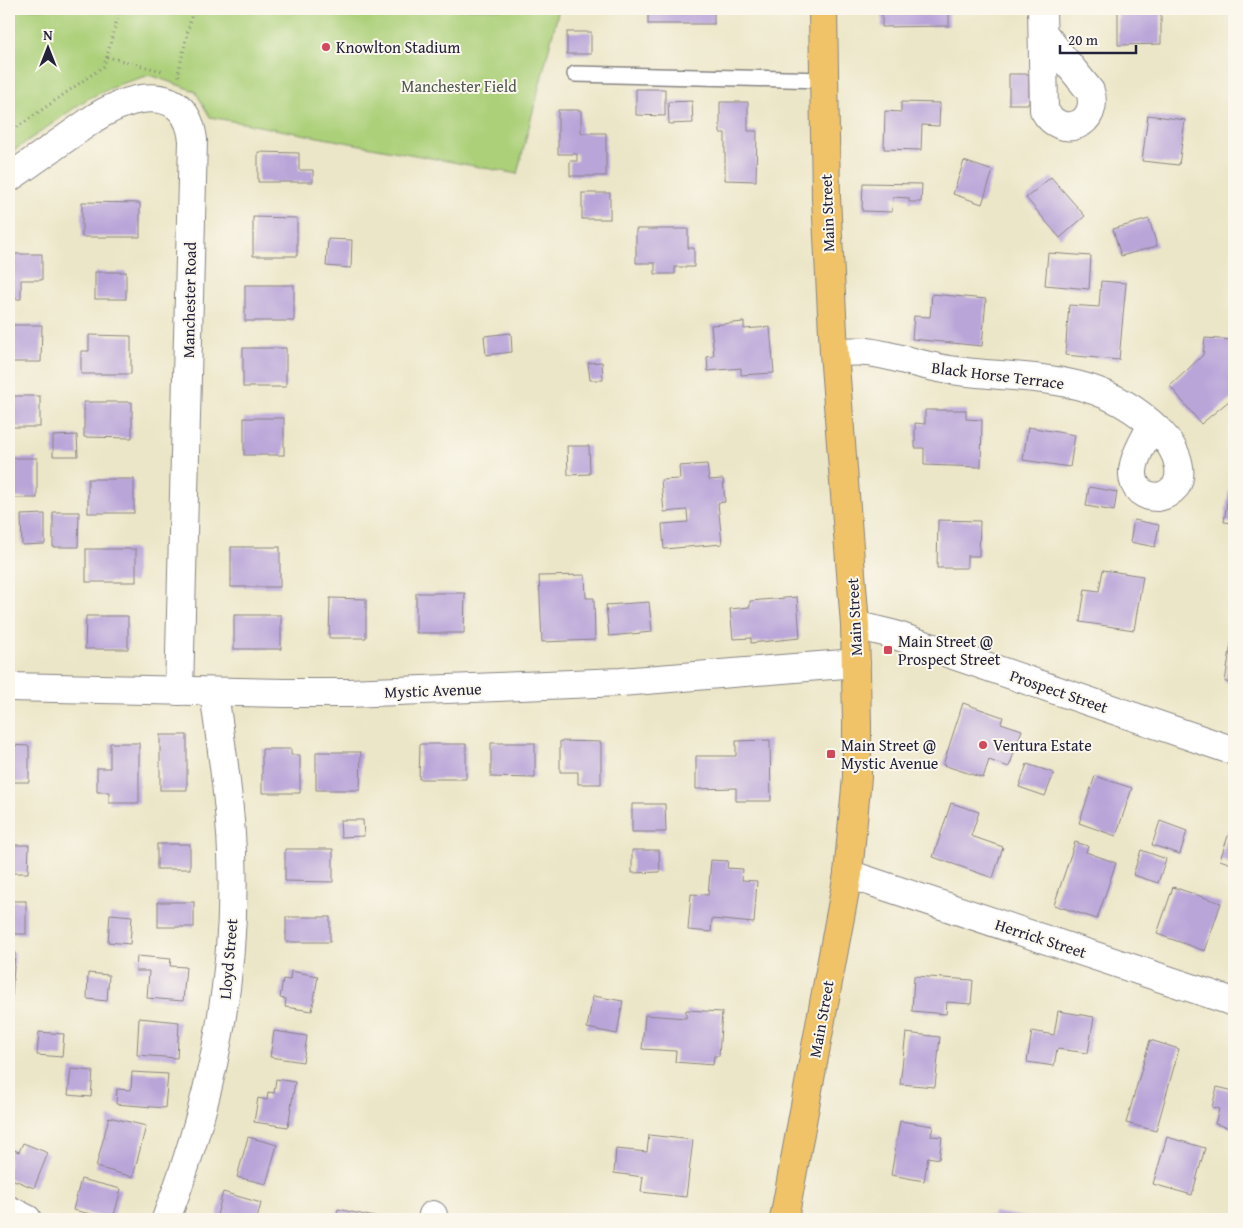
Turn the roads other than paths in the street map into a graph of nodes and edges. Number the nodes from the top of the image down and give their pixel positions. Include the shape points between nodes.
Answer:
1 (823, 9) edge
2 (575, 74) dead end
3 (824, 80) junction
4 (9, 178) edge
5 (834, 352) junction
6 (1152, 425) dead end
7 (855, 625) junction
8 (856, 663) junction
9 (9, 687) edge
10 (179, 691) junction
11 (214, 692) junction
12 (1234, 751) edge
13 (848, 874) junction
14 (1234, 1002) edge
15 (9, 1210) edge
16 (27, 1219) edge
17 (166, 1219) edge
18 (784, 1219) edge

1 - 3 main road, Main Street
2 - 3 lane
3 - 5 main road, Main Street
4 - 10 street, Manchester Road via 108,110 133,100 153,97 179,109 190,122 193,140
5 - 6 street, Black Horse Terrace via 868,352 950,370 1058,381 1090,389 1119,402
5 - 7 main road, Main Street
7 - 8 main road, Main Street
7 - 12 street, Prospect Street via 892,634
8 - 11 street, Mystic Avenue via 589,684 348,693
8 - 13 main road, Main Street via 857,777
9 - 10 street, Mystic Avenue
10 - 11 street, Mystic Avenue
11 - 17 street, Lloyd Street via 232,853 230,950 224,1008 210,1080
13 - 14 street, Herrick Street
13 - 18 main road, Main Street
15 - 16 street

